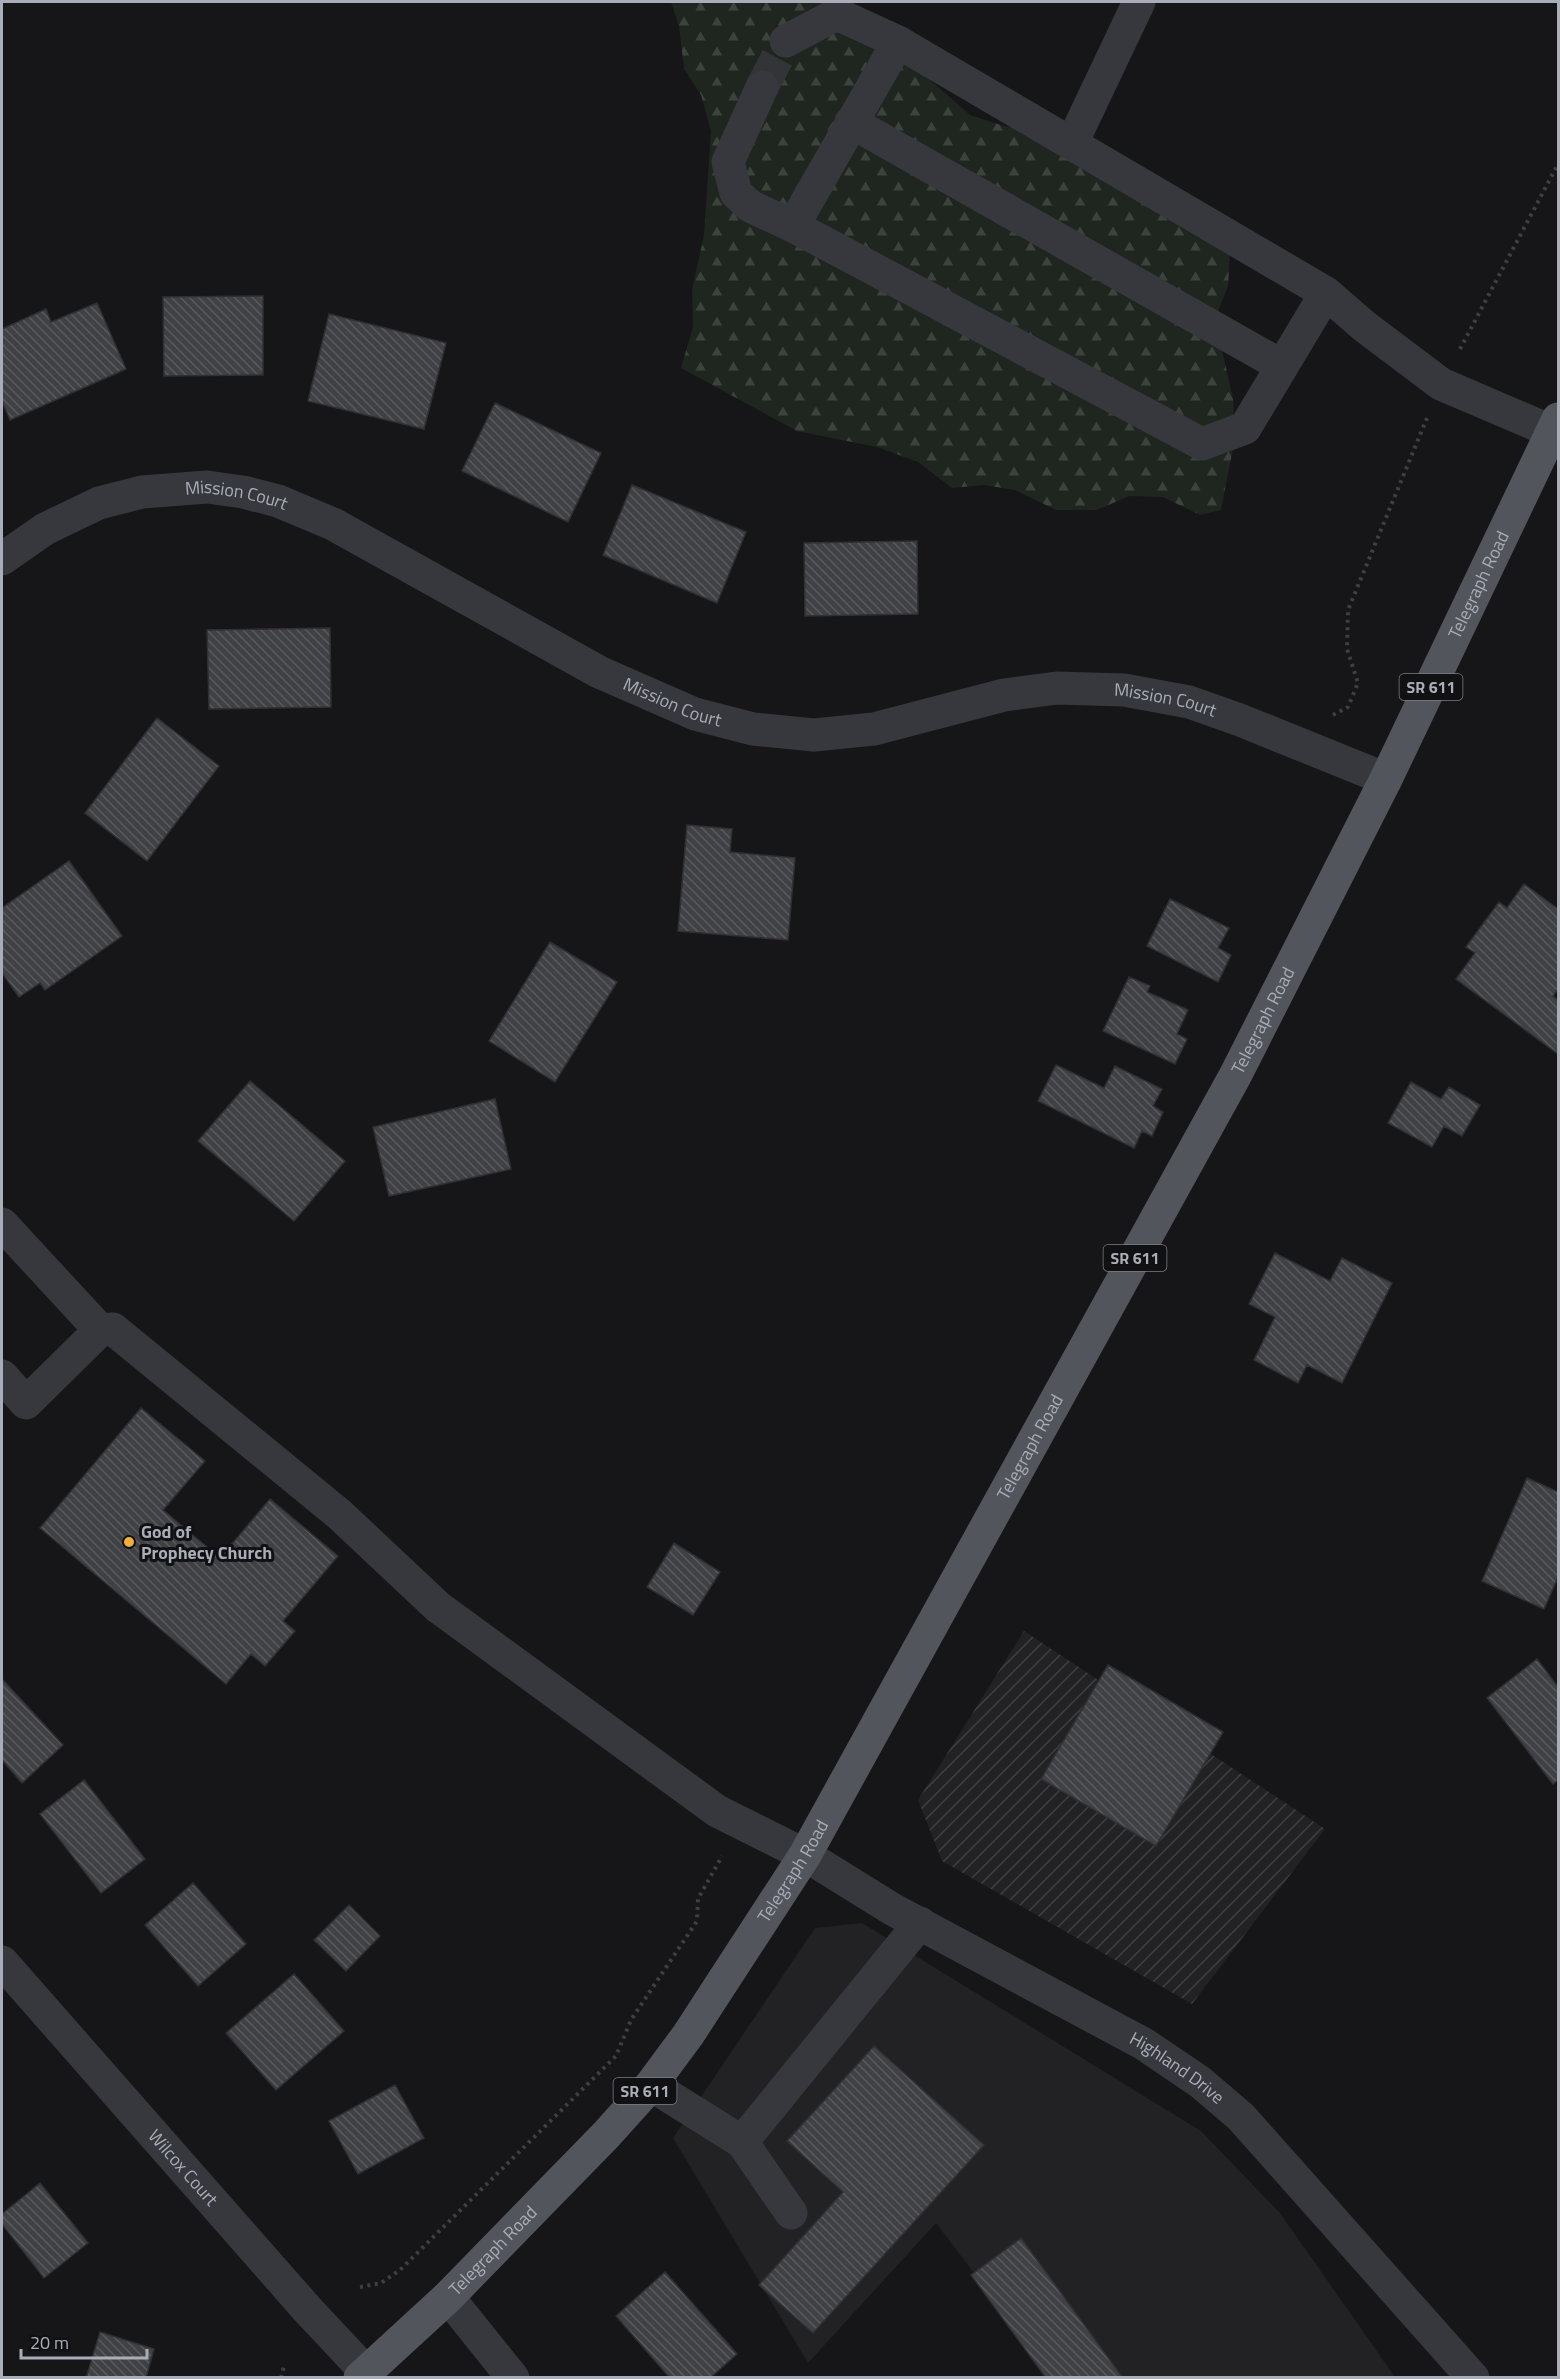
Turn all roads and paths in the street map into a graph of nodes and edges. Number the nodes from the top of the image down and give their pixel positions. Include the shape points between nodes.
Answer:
1 (1139, 2) edge
2 (786, 41) tunnel mouth
3 (898, 42) junction
4 (762, 87) tunnel mouth
5 (851, 122) junction
6 (1072, 143) junction
7 (1558, 164) edge
8 (793, 226) junction
9 (1326, 293) junction
10 (1282, 366) junction
11 (1441, 384) junction
12 (1557, 428) edge
13 (2, 559) edge
14 (1331, 716) dead end
15 (1386, 779) junction
16 (2, 1224) edge
17 (100, 1330) junction
18 (2, 1376) edge
19 (726, 1850) dead end
20 (805, 1855) junction
21 (920, 1923) junction
22 (2, 1962) edge
23 (651, 2085) junction
24 (742, 2142) junction
25 (791, 2213) dead end
26 (360, 2287) dead end
27 (448, 2297) junction
28 (284, 2366) dead end
29 (363, 2375) edge
30 (280, 2378) edge
31 (513, 2378) edge
32 (1473, 2378) edge

1 - 6 street
2 - 3 street via 837,14
3 - 5 street
3 - 6 street
4 - 8 street via 728,162 736,193 750,206
5 - 8 street
5 - 10 street
6 - 9 street
7 - 11 path
8 - 10 street via 1202,444 1245,428
9 - 10 street
9 - 11 street
11 - 12 street
11 - 14 path via 1347,610 1347,649 1358,683 1348,707
12 - 15 main road, Telegraph Road / SR 611
13 - 15 street, Mission Court via 45,529 99,503 142,492 207,488 243,492 278,501 333,524 599,672 695,714 753,729 814,735 874,729 1004,695 1057,688 1124,690 1189,702
15 - 20 main road, Telegraph Road / SR 611 via 1235,1076
16 - 17 street
17 - 18 street via 26,1403
17 - 20 street, Highland Drive via 113,1329 321,1499 438,1607 717,1811
19 - 26 path via 698,1899 697,1921 632,2020 616,2056 400,2270 381,2283
20 - 21 street, Highland Drive
20 - 23 main road, Telegraph Road / SR 611
21 - 24 street
21 - 32 street, Highland Drive via 1144,2044 1200,2082 1241,2117
22 - 29 street, Wilcox Court
23 - 24 street
23 - 27 main road, Telegraph Road / SR 611
24 - 25 street
27 - 29 main road, Telegraph Road / SR 611
27 - 31 street
28 - 30 path

